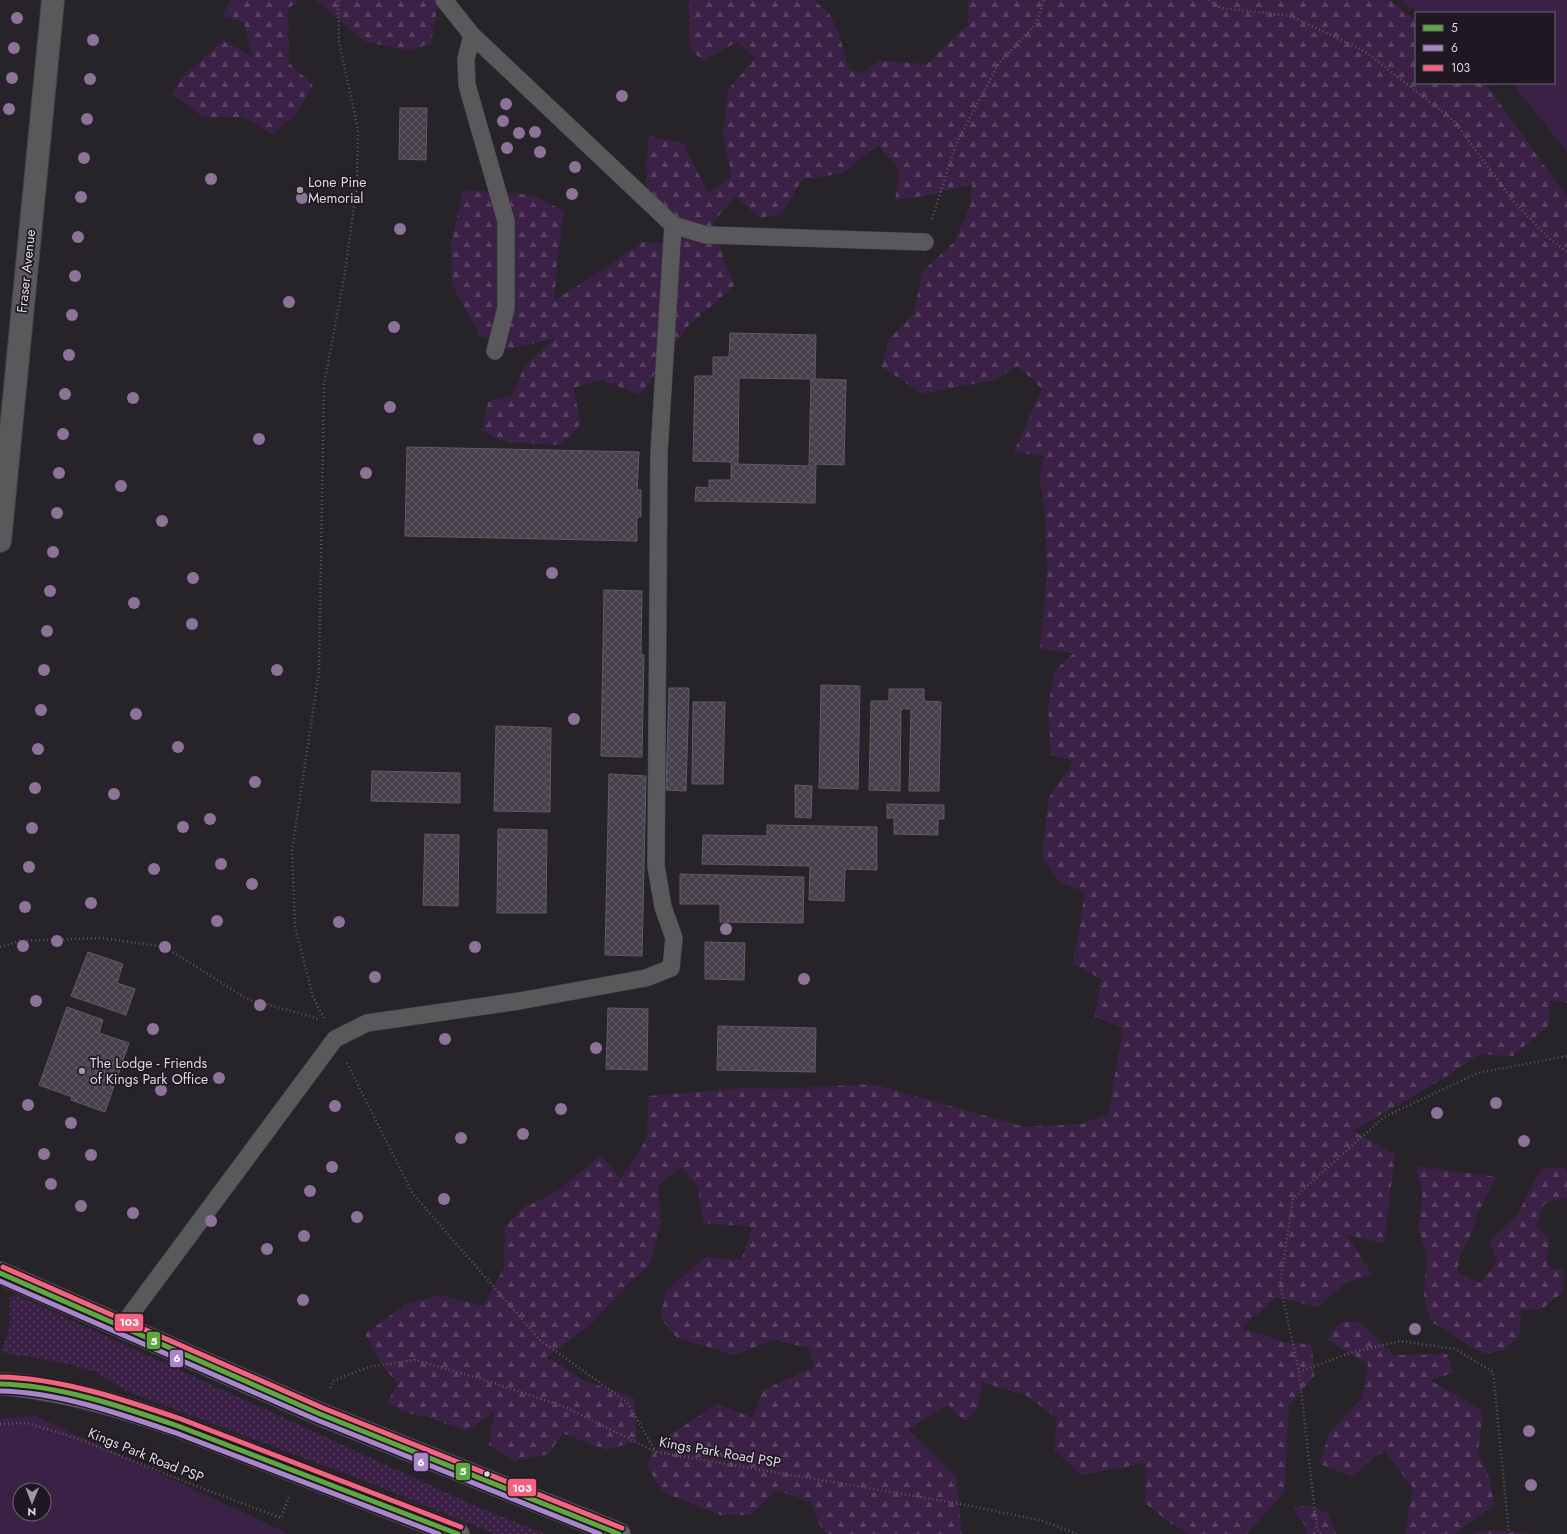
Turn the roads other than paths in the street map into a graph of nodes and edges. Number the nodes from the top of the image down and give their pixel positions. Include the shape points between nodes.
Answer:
1 (53, 0) edge
2 (444, 0) edge
3 (472, 35) junction
4 (673, 225) junction
5 (925, 242) road end
6 (495, 351) dead end
7 (0, 541) edge
8 (0, 1273) edge
9 (122, 1326) junction
10 (0, 1384) edge
11 (458, 1534) edge
12 (619, 1534) edge

1 - 7 street, Fraser Avenue
2 - 3 lane
3 - 4 lane
3 - 6 lane via 466,59 467,85 506,221 506,308
4 - 5 lane via 706,235
4 - 9 lane via 659,453 656,858 663,907 674,938 671,968 646,978 367,1023 335,1039
8 - 9 main road
9 - 12 main road via 320,1414
10 - 11 main road via 60,1391 131,1410

